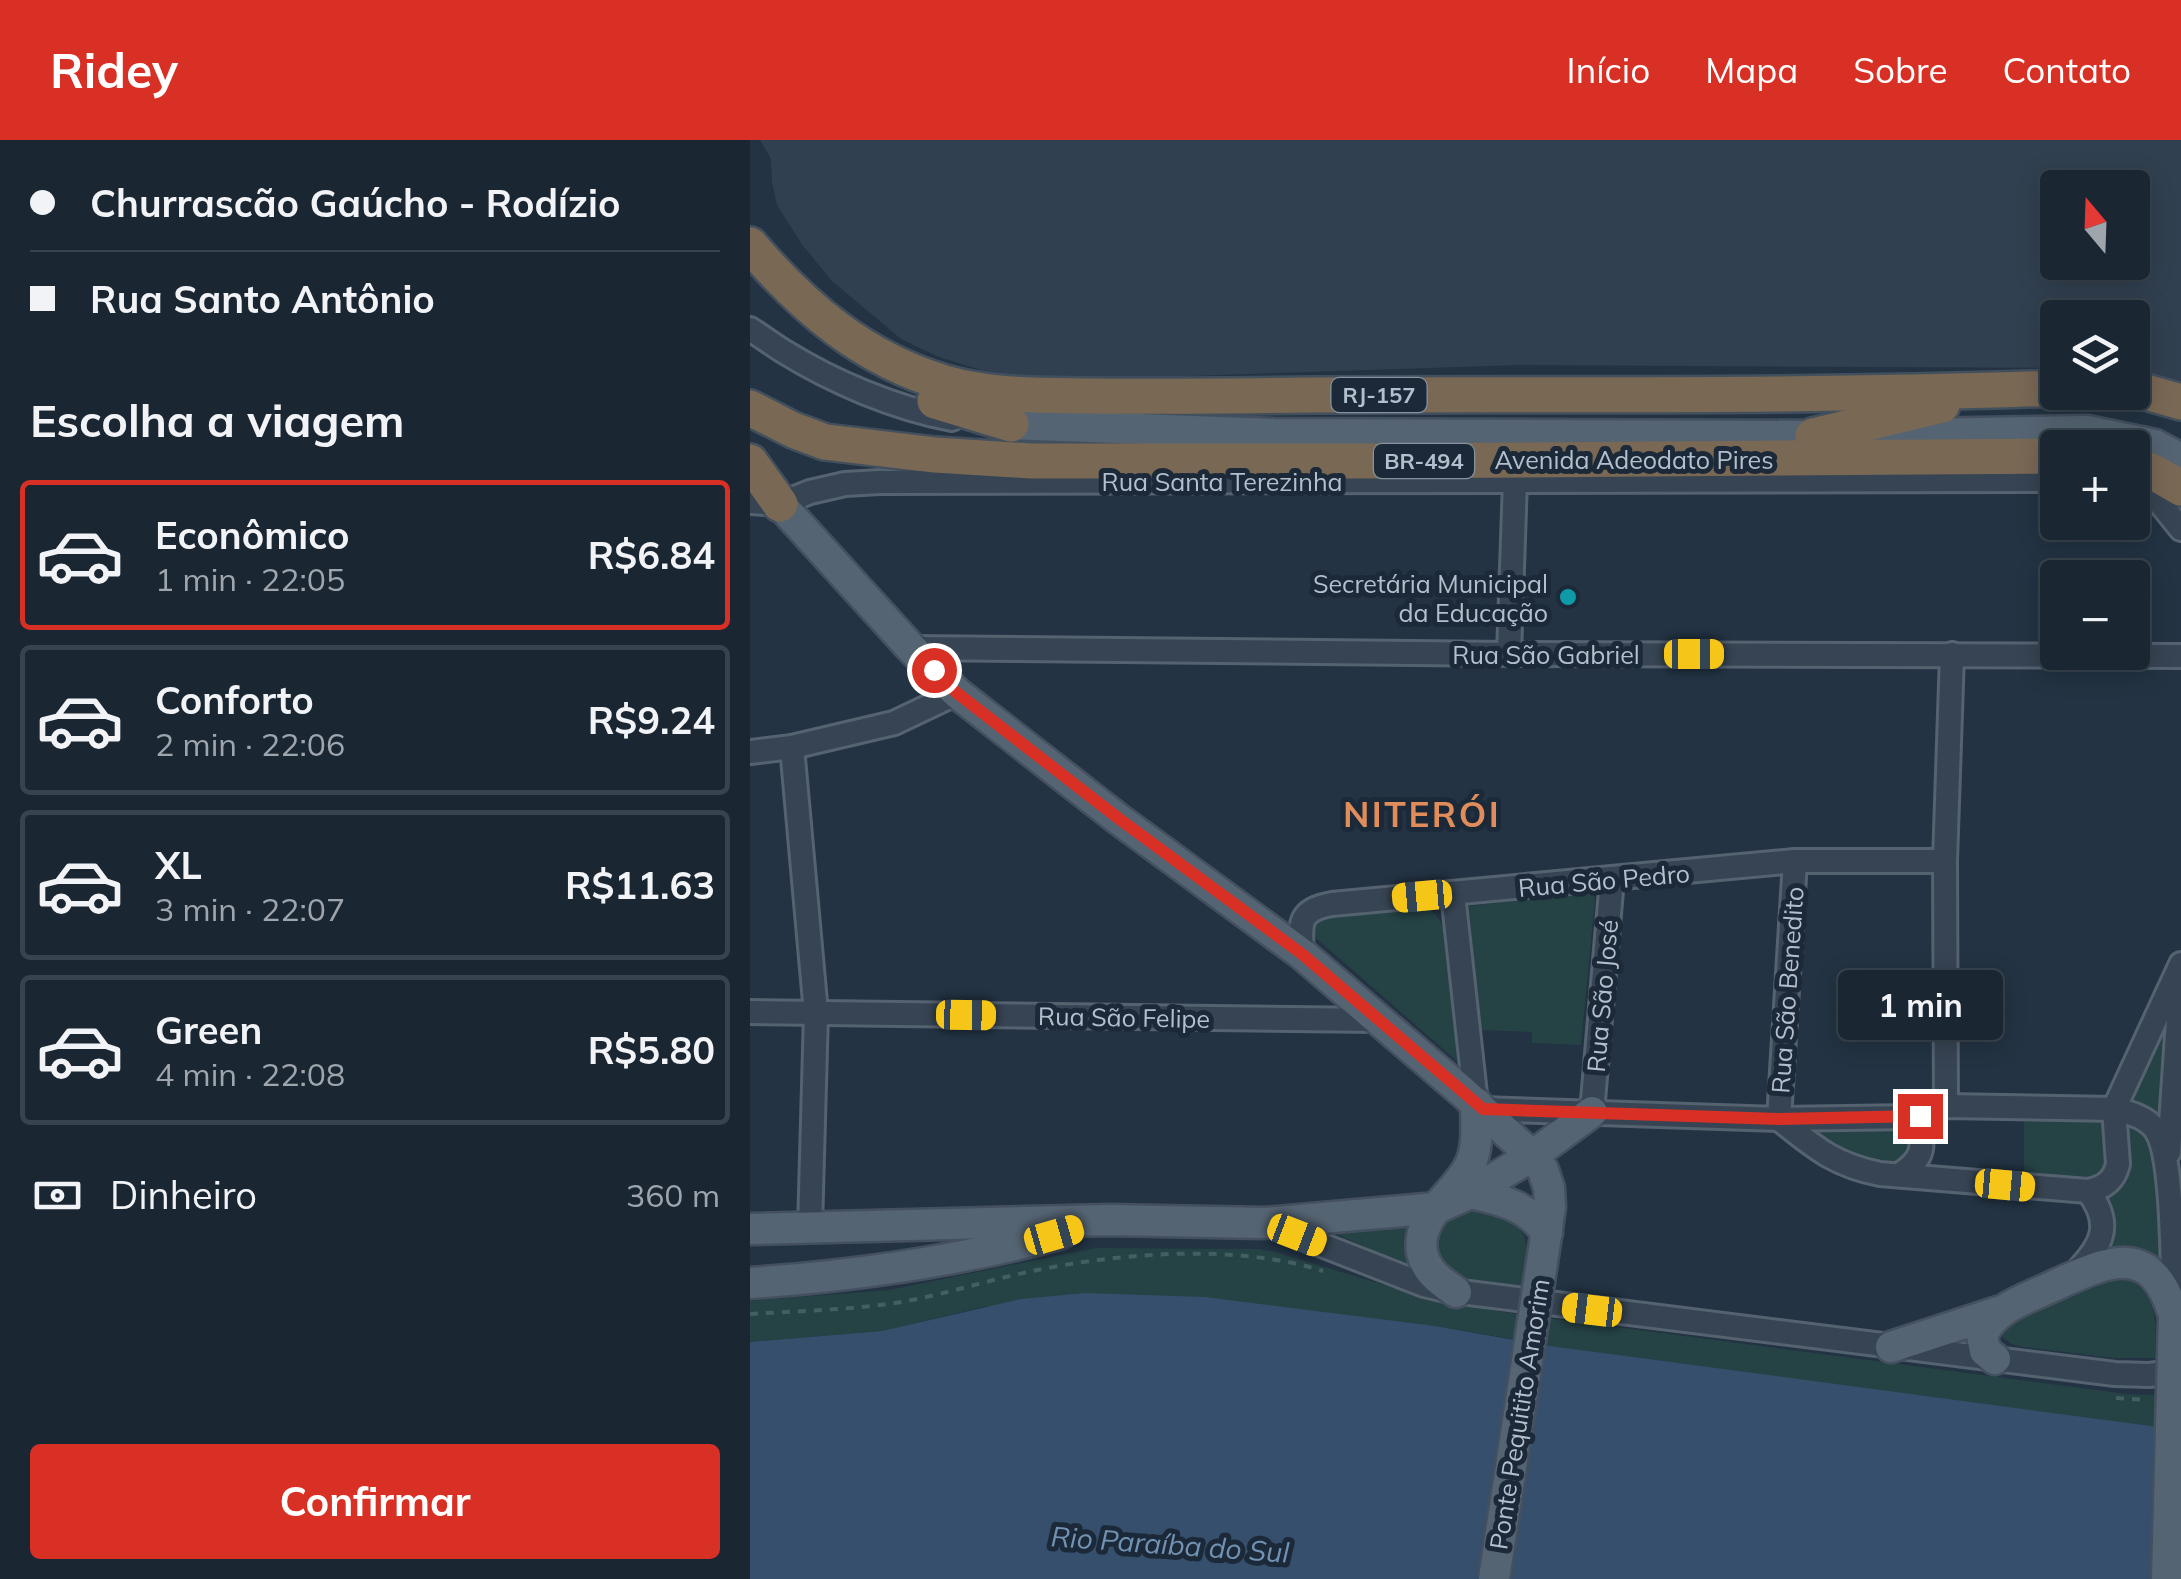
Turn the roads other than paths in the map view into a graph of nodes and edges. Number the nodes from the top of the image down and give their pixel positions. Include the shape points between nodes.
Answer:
1 (750, 245) edge
2 (829, 325) junction
3 (750, 329) edge
4 (2040, 389) edge
5 (2006, 390) junction
6 (2150, 393) edge
7 (2181, 402) edge
8 (750, 408) edge
9 (1010, 424) junction
10 (1813, 436) junction
11 (2040, 456) edge
12 (2181, 459) edge
13 (750, 462) edge
14 (2150, 471) edge
15 (750, 473) edge
16 (2040, 480) edge
17 (1515, 481) junction
18 (2171, 496) edge
19 (765, 503) edge
20 (2181, 529) edge
21 (911, 648) junction
22 (1509, 654) junction
23 (1952, 654) junction
24 (2181, 656) edge
25 (957, 693) junction
26 (792, 748) junction
27 (750, 752) edge
28 (1795, 861) junction
29 (1945, 861) junction
30 (1612, 880) junction
31 (1453, 894) junction
32 (1302, 954) junction
33 (2181, 964) edge
34 (2181, 977) edge
35 (750, 1012) edge
36 (816, 1013) junction
37 (1377, 1020) junction
38 (1479, 1106) junction
39 (1946, 1106) junction
40 (2114, 1109) junction
41 (1592, 1112) junction
42 (1901, 1118) junction
43 (1779, 1119) junction
44 (1532, 1156) junction
45 (2168, 1166) junction
46 (1899, 1175) junction
47 (2088, 1191) junction
48 (1470, 1192) junction
49 (1437, 1208) junction
50 (1108, 1220) junction
51 (1265, 1223) junction
52 (800, 1228) junction
53 (750, 1229) edge
54 (750, 1240) edge
55 (1546, 1241) junction
56 (2181, 1274) edge
57 (2070, 1279) junction
58 (750, 1283) edge
59 (2180, 1284) edge
60 (1456, 1292) junction
61 (2178, 1307) edge
62 (1998, 1312) junction
63 (1891, 1347) junction
64 (1996, 1359) junction
65 (2181, 1371) edge
66 (1494, 1579) edge
67 (2167, 1579) edge

1 - 2 highway, RJ-157
2 - 5 highway, RJ-157 via 915,373 976,390 1034,395
2 - 9 highway via 894,383
3 - 9 street, BR-494 via 883,401 920,413
4 - 5 highway, RJ-157
5 - 10 highway
6 - 7 highway
8 - 11 highway, Avenida Adeodato Pires / BR-494 via 826,442 1067,462
9 - 10 main road, BR-494 via 1272,434
10 - 12 main road, BR-494 via 2087,431 2155,445
13 - 19 highway
14 - 18 highway
15 - 19 street
16 - 17 street, Rua Santa Terezinha
17 - 19 street, Rua Santa Terezinha via 880,482
17 - 22 street
18 - 20 street
19 - 21 main road
21 - 22 street, Rua São Gabriel
21 - 25 main road
22 - 23 street, Rua São Gabriel
23 - 24 street, Rua São Gabriel
23 - 29 street
25 - 26 street via 894,722
25 - 32 main road
26 - 27 street
26 - 36 street
28 - 29 street, Rua São Pedro
28 - 30 street, Rua São Pedro
28 - 43 street, Rua São Benedito
29 - 39 street
30 - 31 street, Rua São Pedro
30 - 41 street, Rua São José
31 - 32 street, Rua São Pedro via 1313,908 1301,924
31 - 38 street
32 - 37 main road
33 - 40 street
34 - 45 street
35 - 36 street, Rua São Felipe
36 - 37 street, Rua São Felipe
36 - 52 street
37 - 38 main road
38 - 41 street
38 - 44 main road
38 - 49 main road via 1472,1160
39 - 40 street
39 - 42 street
40 - 45 street via 2154,1127
40 - 47 street via 2116,1172
41 - 43 street
41 - 44 main road
42 - 43 street
42 - 46 street via 1917,1129 1921,1145 1916,1162
43 - 46 street via 1842,1164
44 - 48 main road
44 - 55 main road, Ponte Pequitito Amorim via 1550,1188
45 - 61 street
46 - 47 street
47 - 57 street via 2103,1230
48 - 49 main road
48 - 55 main road via 1518,1206 1535,1218
49 - 51 main road
49 - 60 main road via 1423,1232 1422,1254 1434,1277
50 - 51 main road
50 - 52 main road
50 - 58 main road via 930,1262
51 - 60 street via 1424,1286
52 - 53 main road
52 - 54 street
55 - 66 main road, Ponte Pequitito Amorim, bridge
56 - 59 main road
57 - 61 main road via 2104,1264 2136,1265
57 - 62 main road
59 - 61 main road
60 - 63 street
61 - 67 main road, bridge
62 - 63 main road
62 - 64 main road via 1982,1335 1985,1351
63 - 64 street
64 - 65 street via 2115,1374

